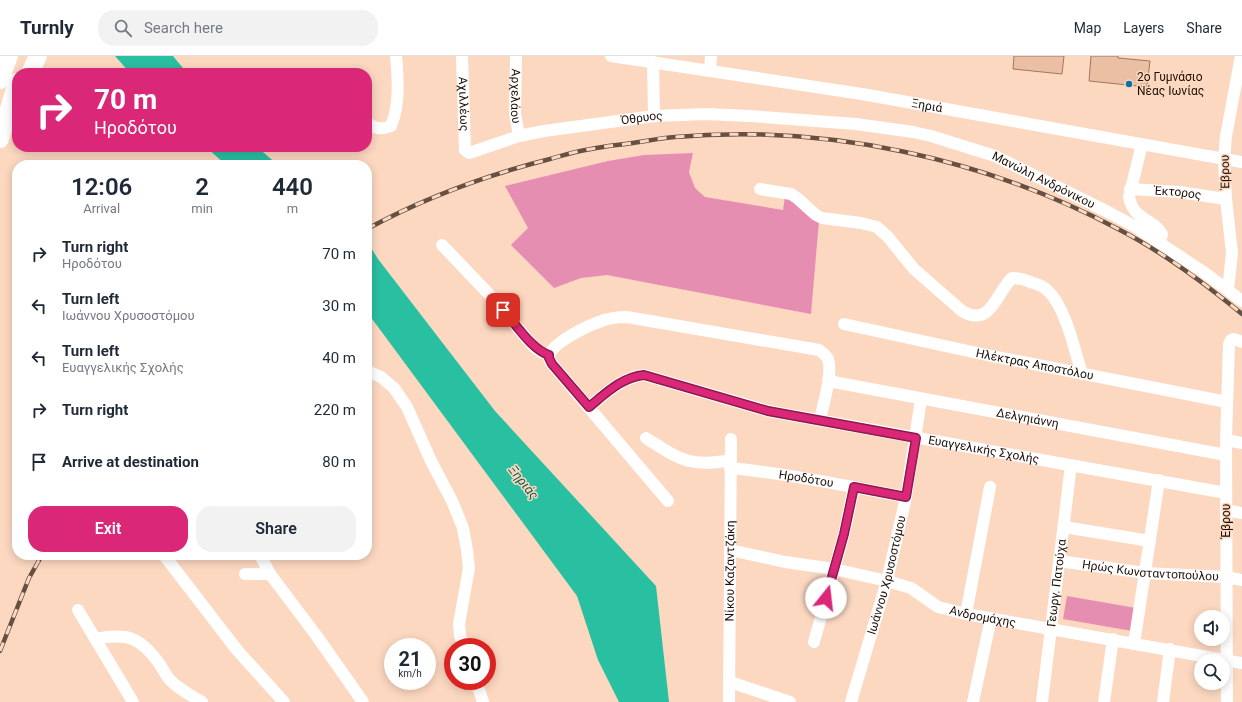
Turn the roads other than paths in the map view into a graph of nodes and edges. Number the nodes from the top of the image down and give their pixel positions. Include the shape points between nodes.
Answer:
1 (9, 56) edge
2 (26, 56) edge
3 (38, 56) edge
4 (396, 56) edge
5 (462, 56) edge
6 (516, 56) edge
7 (611, 56) edge
8 (711, 56) edge
9 (1241, 56) edge
10 (654, 62) junction
11 (22, 68) edge
12 (32, 68) edge
13 (710, 70) junction
14 (0, 80) edge
15 (12, 99) edge
16 (12, 113) edge
17 (654, 116) junction
18 (820, 121) joint
19 (372, 126) edge
20 (519, 136) junction
21 (0, 139) edge
22 (0, 143) edge
23 (1142, 144) junction
24 (467, 152) joint
25 (1224, 159) junction
26 (1242, 162) edge
27 (760, 189) dead end
28 (1130, 189) junction
29 (1226, 198) junction
30 (1159, 244) junction
31 (442, 245) dead end
32 (1228, 290) junction
33 (1242, 301) edge
34 (844, 324) dead end
35 (1236, 341) edge
36 (549, 355) junction
37 (372, 373) edge
38 (1082, 374) junction
39 (828, 381) junction
40 (921, 399) junction
41 (1227, 402) junction
42 (589, 407) junction
43 (820, 419) junction
44 (646, 438) dead end
45 (916, 438) junction
46 (731, 439) dead end
47 (1226, 440) junction
48 (1242, 443) edge
49 (1226, 455) junction
50 (730, 464) junction
51 (1071, 465) junction
52 (1160, 480) junction
53 (854, 487) junction
54 (990, 488) dead end
55 (1226, 492) junction
56 (906, 497) junction
57 (668, 501) dead end
58 (1226, 510) junction
59 (1242, 513) edge
60 (1064, 527) junction
61 (1150, 541) junction
62 (730, 550) junction
63 (168, 560) edge
64 (263, 560) edge
65 (1059, 561) junction
66 (834, 569) junction
67 (1145, 573) junction
68 (245, 574) dead end
69 (270, 574) junction
70 (1226, 577) junction
71 (1242, 580) edge
72 (887, 581) junction
73 (78, 610) dead end
74 (966, 614) junction
75 (991, 618) junction
76 (1052, 629) junction
77 (461, 638) edge
78 (95, 639) junction
79 (1113, 640) junction
80 (814, 642) dead end
81 (1134, 644) junction
82 (1170, 649) junction
83 (1196, 654) edge
84 (1227, 654) edge
85 (1230, 661) edge
86 (1242, 663) edge
87 (730, 682) junction
88 (479, 690) edge
89 (1227, 690) edge
90 (133, 702) edge
91 (202, 702) edge
92 (284, 702) edge
93 (362, 702) edge
94 (483, 702) edge
95 (729, 702) edge
96 (790, 702) edge
97 (851, 702) edge
98 (973, 702) edge
99 (1042, 702) edge
100 (1104, 702) edge
101 (1163, 702) edge
102 (1227, 702) edge

1 - 14 main road
2 - 11 main road
3 - 12 main road
4 - 19 street via 395,119 392,126 381,129
5 - 24 street, Αχιλλέως
6 - 20 street, Αρχελάου via 515,113
7 - 10 street, Ξηριά
8 - 13 street
9 - 25 street, Έβρου
10 - 13 street, Ξηριά
10 - 17 street
13 - 23 street, Ξηριά via 862,94
15 - 21 main road
16 - 22 main road
17 - 18 street, Όθρυος via 725,115
17 - 20 street, Όθρυος
18 - 30 street, Μανώλη Ανδρόνικου via 913,132 1004,160 1134,226
20 - 24 street, Όθρυος via 471,153
23 - 25 street, Ξηριά
23 - 28 street
25 - 26 street, Ξηριά
25 - 29 street, Έβρου
27 - 38 street via 791,194 822,218 877,228 888,237 914,269 969,315 986,314 1012,278 1041,285 1058,304
28 - 29 street, Έκτορος
28 - 30 street via 1129,198 1134,210 1160,230 1162,234
29 - 32 street, Έβρου via 1232,253
30 - 32 street, Μανώλη Ανδρόνικου
31 - 36 street via 534,347
32 - 33 street, Μανώλη Ανδρόνικου
34 - 38 street, Ηλέκτρας Αποστόλου
35 - 41 street, Έβρου via 1229,344
36 - 39 street via 561,341 593,324 627,317 819,350 828,360
36 - 42 street via 552,364
37 - 77 street via 394,388 407,406 431,461 452,500 462,528 469,568 459,624
38 - 41 street, Ηλέκτρας Αποστόλου
39 - 40 street, Δελγηιάννη
39 - 43 street
40 - 45 street, Ιωάννου Χρυσοστόμου
40 - 49 street, Δελγηιάννη
41 - 47 street, Έβρου
42 - 43 street, Ευαγγελικής Σχολής via 617,384 637,375 644,375 768,411
42 - 57 street
43 - 45 street, Ευαγγελικής Σχολής
44 - 50 street, Ηροδότου via 684,460
45 - 51 street, Ευαγγελικής Σχολής
45 - 56 street, Ιωάννου Χρυσοστόμου
46 - 50 street, Νίκου Καζαντζάκη
47 - 48 street
47 - 49 street, Έβρου
49 - 55 street, Έβρου
50 - 53 street, Ηροδότου via 750,470
50 - 62 street, Νίκου Καζαντζάκη
51 - 52 street, Ευαγγελικής Σχολής
51 - 60 street, Γεωργ. Πατούχα
52 - 55 street, Ευαγγελικής Σχολής
52 - 61 street
53 - 56 street, Ηροδότου
53 - 66 street
54 - 74 street
55 - 58 street, Έβρου
56 - 72 street, Ιωάννου Χρυσοστόμου
58 - 59 street
58 - 70 street, Έβρου
60 - 61 street
60 - 65 street, Γεωργ. Πατούχα
61 - 67 street
62 - 66 street, Ανδρομάχης
62 - 87 street, Νίκου Καζαντζάκη
63 - 92 street via 237,650
64 - 69 street
65 - 67 street, Ηρώς Κωνσταντοπούλου
65 - 76 street, Γεωργ. Πατούχα
66 - 72 street, Ανδρομάχης
66 - 80 street
67 - 70 street, Ηρώς Κωνσταντοπούλου
67 - 81 street
68 - 69 street
69 - 93 street
70 - 71 street, Ηρώς Κωνσταντοπούλου
70 - 84 street, Έβρου
72 - 74 street, Ανδρομάχης via 911,588 938,607
72 - 97 street, Ιωάννου Χρυσοστόμου
73 - 78 street
74 - 75 street, Ανδρομάχης
75 - 76 street, Ανδρομάχης
75 - 98 street
76 - 79 street, Ανδρομάχης
76 - 99 street, Γεωργ. Πατούχα
78 - 90 street
78 - 91 street via 119,635 140,642 171,681
79 - 81 street, Ανδρομάχης
79 - 100 street
81 - 82 street, Ανδρομάχης
82 - 83 street, Ανδρομάχης
82 - 101 street
85 - 86 street, Ανδρομάχης
87 - 95 street, Νίκου Καζαντζάκη
87 - 96 street
88 - 94 street
89 - 102 street, Έβρου

